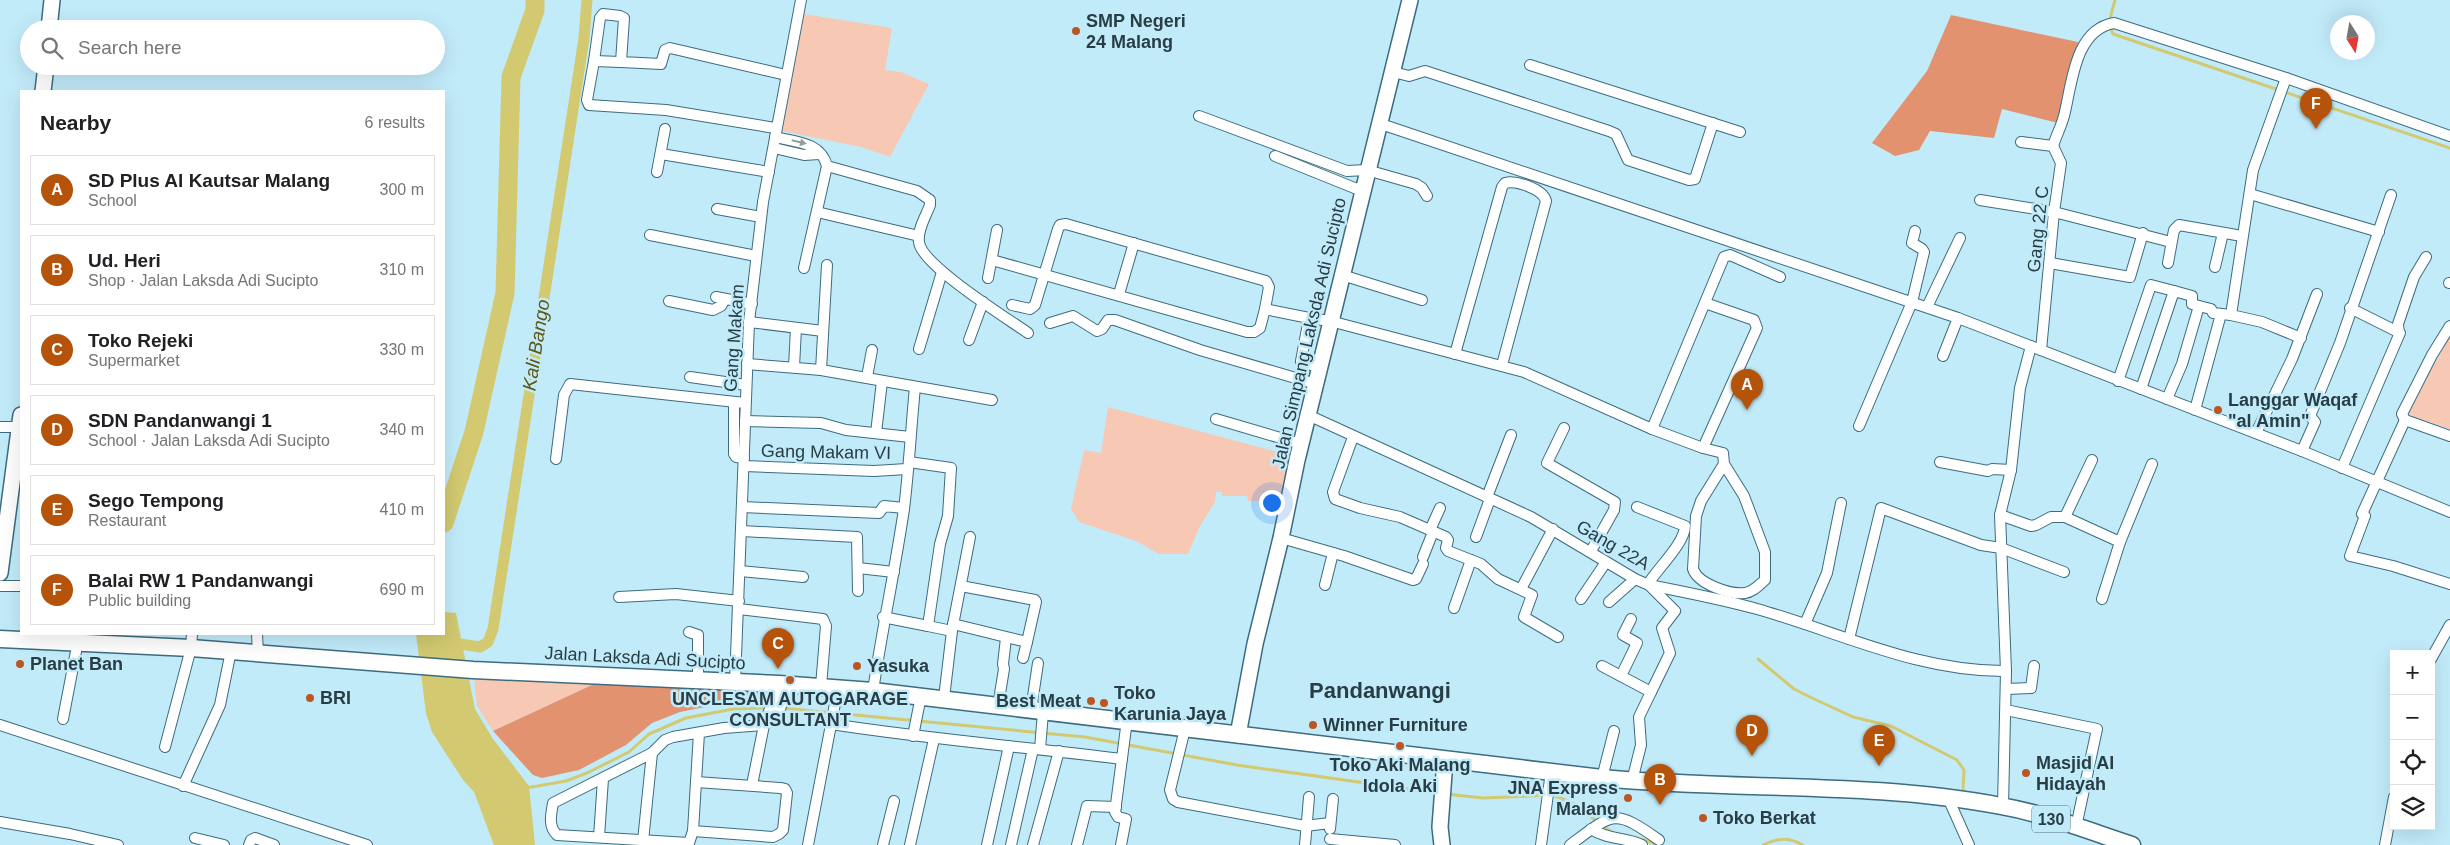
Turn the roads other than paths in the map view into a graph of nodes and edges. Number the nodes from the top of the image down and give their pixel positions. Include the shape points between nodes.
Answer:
1 (52, 0) edge
2 (801, 0) edge
3 (1410, 0) edge
4 (50, 20) edge
5 (594, 61) junction
6 (621, 62) junction
7 (1530, 65) dead end
8 (1393, 72) junction
9 (45, 75) edge
10 (786, 75) junction
11 (2283, 86) junction
12 (43, 90) edge
13 (1199, 116) dead end
14 (1378, 123) junction
15 (1713, 123) junction
16 (665, 129) dead end
17 (775, 132) junction
18 (1740, 132) dead end
19 (2450, 136) edge
20 (2021, 142) dead end
21 (2053, 146) junction
22 (774, 148) junction
23 (660, 154) junction
24 (819, 154) junction
25 (1275, 156) dead end
26 (827, 166) junction
27 (1367, 170) junction
28 (657, 172) dead end
29 (769, 172) junction
30 (1362, 191) junction
31 (2250, 194) junction
32 (2391, 195) dead end
33 (1427, 196) dead end
34 (1980, 200) dead end
35 (717, 209) dead end
36 (817, 212) junction
37 (2054, 212) junction
38 (761, 217) junction
39 (998, 230) dead end
40 (1915, 231) dead end
41 (2379, 232) junction
42 (2143, 233) junction
43 (2223, 233) junction
44 (650, 235) dead end
45 (919, 236) junction
46 (2242, 236) junction
47 (1960, 238) dead end
48 (2171, 242) junction
49 (1134, 243) junction
50 (756, 256) junction
51 (2426, 257) dead end
52 (992, 260) junction
53 (2050, 263) junction
54 (2168, 263) dead end
55 (827, 265) dead end
56 (2215, 267) dead end
57 (804, 268) dead end
58 (942, 272) junction
59 (1045, 275) junction
60 (1342, 275) junction
61 (1780, 277) dead end
62 (988, 278) dead end
63 (2174, 291) junction
64 (1119, 294) junction
65 (2317, 294) dead end
66 (670, 300) dead end
67 (1422, 300) dead end
68 (983, 302) junction
69 (1912, 302) junction
70 (1705, 303) junction
71 (752, 304) junction
72 (1012, 305) dead end
73 (2199, 306) junction
74 (1927, 307) junction
75 (2350, 308) junction
76 (1265, 309) junction
77 (2226, 315) junction
78 (1309, 318) junction
79 (1958, 318) junction
80 (1330, 321) junction
81 (750, 322) junction
82 (1050, 323) dead end
83 (2450, 326) edge
84 (796, 328) junction
85 (823, 331) junction
86 (1028, 333) dead end
87 (2400, 333) junction
88 (2301, 338) junction
89 (969, 340) dead end
90 (2036, 348) junction
91 (919, 349) dead end
92 (872, 350) dead end
93 (1455, 354) junction
94 (1943, 356) dead end
95 (747, 364) junction
96 (1502, 365) junction
97 (794, 367) junction
98 (1320, 368) junction
99 (820, 370) junction
100 (690, 377) dead end
101 (867, 378) junction
102 (882, 381) junction
103 (2118, 381) junction
104 (1316, 384) junction
105 (746, 385) junction
106 (916, 387) junction
107 (2141, 389) junction
108 (2167, 399) junction
109 (992, 400) dead end
110 (740, 403) junction
111 (2195, 410) junction
112 (1308, 415) junction
113 (1216, 419) dead end
114 (2405, 420) junction
115 (20, 421) edge
116 (745, 421) junction
117 (1859, 426) dead end
118 (0, 427) edge
119 (20, 428) edge
120 (1564, 428) dead end
121 (1652, 429) junction
122 (876, 432) junction
123 (2256, 433) junction
124 (1511, 435) dead end
125 (2450, 436) edge
126 (910, 437) junction
127 (1353, 437) junction
128 (1301, 444) junction
129 (1703, 448) junction
130 (2302, 451) junction
131 (556, 459) dead end
132 (2092, 460) dead end
133 (744, 462) junction
134 (1940, 462) dead end
135 (1724, 464) junction
136 (2152, 464) dead end
137 (908, 465) junction
138 (2342, 468) junction
139 (2011, 470) junction
140 (2375, 482) junction
141 (1489, 498) junction
142 (1841, 503) dead end
143 (742, 507) junction
144 (1637, 507) dead end
145 (904, 508) junction
146 (1440, 508) dead end
147 (2450, 512) edge
148 (2000, 515) junction
149 (2065, 517) junction
150 (1553, 529) junction
151 (742, 531) junction
152 (1432, 531) junction
153 (970, 537) dead end
154 (1476, 537) dead end
155 (1281, 538) junction
156 (2120, 542) junction
157 (2001, 548) junction
158 (1590, 551) junction
159 (1334, 553) junction
160 (1471, 560) junction
161 (1606, 562) junction
162 (858, 568) junction
163 (740, 571) junction
164 (894, 572) junction
165 (2064, 572) dead end
166 (0, 573) edge
167 (803, 577) dead end
168 (1635, 578) junction
169 (1648, 584) junction
170 (2450, 584) edge
171 (0, 586) edge
172 (20, 586) edge
173 (961, 586) junction
174 (1325, 586) dead end
175 (1521, 589) junction
176 (858, 591) dead end
177 (619, 598) dead end
178 (1581, 598) dead end
179 (2102, 600) dead end
180 (1609, 602) dead end
181 (739, 605) junction
182 (1454, 608) dead end
183 (884, 617) junction
184 (1631, 619) dead end
185 (1805, 624) junction
186 (2450, 625) edge
187 (928, 626) junction
188 (953, 627) junction
189 (689, 632) dead end
190 (257, 635) edge
191 (1006, 638) junction
192 (1558, 638) dead end
193 (0, 639) edge
194 (1849, 639) junction
195 (78, 641) junction
196 (192, 641) edge
197 (1027, 642) junction
198 (231, 651) junction
199 (2435, 652) edge
200 (258, 654) junction
201 (1024, 658) dead end
202 (1038, 663) dead end
203 (1602, 666) dead end
204 (2034, 666) dead end
205 (2006, 671) junction
206 (1621, 676) junction
207 (698, 681) junction
208 (735, 682) junction
209 (821, 686) junction
210 (838, 688) junction
211 (2006, 689) junction
212 (781, 691) junction
213 (873, 691) junction
214 (1651, 692) junction
215 (920, 696) junction
216 (944, 698) junction
217 (998, 706) junction
218 (2006, 710) junction
219 (833, 715) junction
220 (1039, 715) junction
221 (770, 717) junction
222 (63, 719) dead end
223 (1127, 720) junction
224 (0, 725) edge
225 (1185, 729) junction
226 (1614, 731) dead end
227 (699, 733) junction
228 (913, 736) junction
229 (1238, 736) junction
230 (934, 740) junction
231 (1010, 746) junction
232 (1038, 746) junction
233 (164, 747) dead end
234 (1059, 751) junction
235 (652, 753) junction
236 (1122, 756) junction
237 (1445, 760) junction
238 (1602, 778) junction
239 (603, 780) junction
240 (1550, 780) junction
241 (1632, 781) junction
242 (696, 782) junction
243 (752, 785) junction
244 (183, 786) junction
245 (1309, 797) dead end
246 (1948, 798) junction
247 (1333, 799) dead end
248 (894, 801) dead end
249 (2003, 806) junction
250 (1116, 807) junction
251 (0, 822) edge
252 (1330, 823) junction
253 (1305, 826) junction
254 (2076, 827) junction
255 (2390, 828) edge
256 (1592, 829) junction
257 (693, 830) junction
258 (599, 837) junction
259 (195, 838) dead end
260 (1659, 840) dead end
261 (643, 841) junction
262 (1330, 842) edge
263 (1638, 844) edge
264 (2388, 844) edge
265 (118, 845) edge
266 (224, 845) edge
267 (249, 845) edge
268 (274, 845) edge
269 (367, 845) edge
270 (808, 845) edge
271 (883, 845) edge
272 (910, 845) edge
273 (987, 845) edge
274 (1011, 845) edge
275 (1033, 845) edge
276 (1077, 845) edge
277 (1121, 845) edge
278 (1305, 845) edge
279 (1395, 845) edge
280 (1442, 845) edge
281 (1541, 845) edge
282 (1570, 845) edge
283 (1969, 845) edge
284 (2132, 845) edge

1 - 4 street
2 - 10 street, Gang Makam
3 - 8 street, Jalan Simpang Laksda Adi Sucipto
5 - 6 street
5 - 6 street via 603,14 624,18
5 - 17 street via 587,100 590,106 666,110
6 - 10 street via 661,64 665,50 670,48
7 - 15 street
8 - 14 street, Jalan Simpang Laksda Adi Sucipto
8 - 15 street via 1409,76 1425,71 1609,131 1616,134 1628,160 1689,180 1695,179
9 - 12 street
10 - 17 street, Gang Makam
11 - 19 street
11 - 21 street via 2109,24 2082,48
11 - 31 street via 2253,170
13 - 27 street via 1348,171
14 - 27 street, Jalan Simpang Laksda Adi Sucipto
14 - 69 street
15 - 18 street
16 - 23 street
17 - 22 street, Gang Makam
17 -> 24 street via 810,145
20 - 21 street
21 - 37 street, Gang 22 C via 2061,163
22 - 24 street via 804,155
22 - 29 street, Gang Makam
23 - 28 street
23 - 29 street
24 - 26 street
25 - 30 street
26 - 36 street
26 - 45 street via 926,196 930,205
27 - 30 street, Jalan Simpang Laksda Adi Sucipto
27 - 33 street via 1416,184
29 - 38 street, Gang Makam
30 - 60 street, Jalan Simpang Laksda Adi Sucipto
31 - 41 street
31 - 46 street
32 - 41 street
34 - 37 street
35 - 38 street
36 - 45 street
36 - 57 street
37 - 42 street
37 - 53 street, Gang 22 C
38 - 50 street, Gang Makam
39 - 52 street
40 - 69 street via 1912,243 1924,252
41 - 75 street
42 - 48 street
42 - 53 street via 2130,278
43 - 46 street
43 - 48 street via 2179,225
43 - 56 street
44 - 50 street
45 - 58 street via 922,253
46 - 77 street
47 - 74 street
48 - 54 street
49 - 59 street via 1063,224 1058,229
49 - 64 street
49 - 76 street via 1266,281 1269,287
50 - 71 street, Gang Makam
51 - 87 street via 2414,278 2398,324
52 - 59 street
52 - 62 street
53 - 90 street, Gang 22 C
55 - 85 street
58 - 68 street
58 - 91 street
59 - 64 street
59 - 72 street via 1034,306 1030,309
60 - 67 street
60 - 80 street, Jalan Simpang Laksda Adi Sucipto
61 - 70 street via 1726,255
63 - 73 street via 2193,296 2192,304
63 - 103 street via 2151,285
63 - 107 street
64 - 76 street via 1250,332 1260,328
65 - 88 street
66 - 71 street via 713,310 721,306 721,298
68 - 86 street
68 - 89 street
69 - 74 street
69 - 117 street
70 - 121 street
70 - 129 street via 1757,323
71 - 81 street, Gang Makam
73 - 77 street
73 - 108 street via 2182,364
74 - 79 street
75 - 87 street
75 - 130 street via 2335,357 2310,416 2315,422
76 - 78 street
77 - 88 street via 2262,322
77 - 111 street
78 - 80 street
78 - 98 street via 1301,359 1305,364
79 - 90 street
79 - 94 street
80 - 93 street
80 - 98 street, Jalan Simpang Laksda Adi Sucipto
81 - 84 street
81 - 95 street, Gang Makam
82 - 104 street via 1073,316 1098,331 1108,320 1115,320 1200,350
83 - 114 street via 2402,414
84 - 85 street
84 - 97 street
85 - 99 street
87 - 138 street
88 - 123 street
90 - 103 street
90 - 139 street, Gang 22 C via 2020,388
92 - 101 street
93 - 96 street
93 - 96 street via 1502,187 1512,182 1541,192 1546,201
95 - 97 street
95 - 105 street, Gang Makam
96 - 121 street via 1537,376
97 - 99 street
98 - 104 street, Jalan Simpang Laksda Adi Sucipto
99 - 101 street
100 - 105 street
101 - 102 street
102 - 106 street
102 - 122 street
103 - 107 street
104 - 112 street, Jalan Simpang Laksda Adi Sucipto
105 - 110 street, Gang Makam
106 - 109 street
106 - 126 street
107 - 108 street
108 - 111 street
110 - 116 street, Gang Makam
110 - 131 street via 570,384 564,395
110 - 133 street via 734,456
111 - 123 street
112 - 127 street, Gang 22A
112 - 128 street, Jalan Simpang Laksda Adi Sucipto
113 - 128 street
114 - 125 street
114 - 140 street
115 - 118 street
116 - 122 street via 821,423 846,430
116 - 133 street, Gang Makam
119 - 166 street
120 - 158 street via 1547,462 1615,502 1614,510
121 - 129 street
122 - 126 street
123 - 130 street
124 - 141 street
126 - 137 street
127 - 141 street, Gang 22A
127 - 152 street via 1333,498
128 - 155 street, Jalan Simpang Laksda Adi Sucipto
129 - 135 street via 1723,453
130 - 138 street
132 - 149 street
133 - 137 street, Gang Makam VI via 879,472
133 - 143 street, Gang Makam
134 - 139 street via 1988,471
135 - 135 street via 1701,501 1696,516 1693,569 1697,576 1715,587 1747,593 1764,580 1765,552 1744,496
136 - 156 street
137 - 145 street
137 - 187 street, Gang Makam VI via 948,466 952,471 948,516 940,544
138 - 140 street
139 - 148 street, Gang 22 C
140 - 147 street
140 - 170 street via 2350,556
141 - 150 street, Gang 22A
141 - 154 street
142 - 185 street via 1827,574
143 - 145 street via 867,513 880,513 884,506
143 - 151 street, Gang Makam
144 - 169 street via 1684,524 1685,529
145 - 164 street
146 - 152 street
148 - 149 street via 2031,526 2051,517
148 - 157 street, Gang 22 C
149 - 156 street
150 - 158 street, Gang 22A
150 - 175 street
151 - 162 street via 857,537
151 - 163 street, Gang Makam
152 - 159 street via 1413,580
152 - 160 street via 1448,539 1448,552
153 - 173 street
155 - 159 street
155 - 229 street, Jalan Simpang Laksda Adi Sucipto via 1265,598
156 - 179 street
157 - 165 street
157 - 194 street via 1881,508
157 - 205 street, Gang 22 C
158 - 161 street, Gang 22A
159 - 174 street
160 - 175 street via 1481,564 1498,580
160 - 182 street
161 - 168 street, Gang 22A
161 - 178 street
162 - 164 street
162 - 176 street
163 - 167 street
163 - 181 street, Gang Makam
164 - 183 street
168 - 169 street, Gang 22A
168 - 180 street
169 - 185 street, Gang 22A via 1756,608
169 - 214 street via 1675,611 1662,627 1670,653
171 - 172 street
173 - 188 street
173 - 197 street via 1036,600
175 - 192 street via 1532,595 1524,617
177 - 181 street via 676,594
181 - 208 street, Gang Makam
181 - 209 street via 821,618 826,626
183 - 187 street
183 - 213 street
184 - 206 street via 1623,635 1637,642
185 - 194 street, Gang 22A
186 - 199 street
187 - 188 street
188 - 191 street
188 - 216 street
189 - 207 street via 698,635
190 - 200 street
191 - 197 street
191 - 217 street
193 - 195 main road, Jalan Laksda Adi Sucipto
194 - 205 street, Gang 22A via 1949,667
195 - 196 main road, Jalan Laksda Adi Sucipto
195 - 222 street
196 - 198 main road, Jalan Laksda Adi Sucipto
196 - 233 street
197 - 201 street
198 - 200 main road, Jalan Laksda Adi Sucipto
198 - 244 street via 220,705
200 - 207 main road, Jalan Laksda Adi Sucipto / 130 via 404,666
202 - 220 street
203 - 206 street
204 - 211 street via 2031,688
205 - 211 street, Gang 22 C
206 - 214 street
207 - 208 main road, Jalan Laksda Adi Sucipto / 130
208 - 212 main road, Jalan Laksda Adi Sucipto / 130
209 - 210 main road, Jalan Laksda Adi Sucipto / 130
209 - 212 main road, Jalan Laksda Adi Sucipto / 130
210 - 213 main road, Jalan Laksda Adi Sucipto / 130
210 - 219 street
211 - 218 street, Gang 22 C
212 - 221 street
213 - 215 main road, Jalan Laksda Adi Sucipto / 130
214 - 241 street via 1639,717 1641,744
215 - 216 main road, Jalan Laksda Adi Sucipto / 130
215 - 228 street
216 - 217 main road, Jalan Laksda Adi Sucipto / 130
217 - 220 main road, Jalan Laksda Adi Sucipto / 130
218 - 249 street, Gang 22 C
218 - 254 street via 2097,729
219 - 228 street
219 - 270 street
220 - 223 main road, Jalan Laksda Adi Sucipto / 130
220 - 232 street
221 - 227 street
221 - 243 street
223 - 225 main road, Jalan Laksda Adi Sucipto / 130
223 - 236 street
224 - 244 street
225 - 229 main road, Jalan Laksda Adi Sucipto / 130
225 - 253 street via 1170,790 1173,799
226 - 238 street
227 - 235 street via 665,740
227 - 242 street
228 - 230 street
229 - 237 main road, Jalan Laksda Adi Sucipto / 130
230 - 231 street
230 - 272 street
231 - 232 street
231 - 273 street
232 - 234 street
232 - 274 street
234 - 236 street
234 - 275 street
235 - 239 street
235 - 261 street
236 - 250 street
237 - 240 main road, Jalan Laksda Adi Sucipto / 130
237 - 280 street via 1441,802
238 - 240 main road, Jalan Laksda Adi Sucipto / 130
238 - 241 main road, Jalan Laksda Adi Sucipto / 130
239 - 258 street
239 - 258 street via 557,800 552,808 551,826 557,835
240 - 281 street
241 - 246 main road, Jalan Laksda Adi Sucipto / 130 via 1706,786 1834,787
242 - 243 street
242 - 257 street
243 - 257 street via 785,789 783,830 779,834 773,837
244 - 269 street
245 - 253 street
246 - 249 main road, Jalan Laksda Adi Sucipto / 130
246 - 283 street
247 - 252 street
248 - 271 street
249 - 254 main road, Jalan Laksda Adi Sucipto / 130
250 - 276 street via 1087,806
250 - 277 street via 1116,815 1126,820
251 - 265 street
252 - 253 street
252 - 262 street
253 - 278 street
254 - 284 main road, Jalan Laksda Adi Sucipto / 130
255 - 264 street
256 - 260 street via 1604,820 1619,817
256 - 263 street via 1610,838 1627,839
256 - 282 street
257 - 261 street via 691,840 684,844
258 - 261 street
259 - 266 street
262 - 279 street
267 - 268 street via 255,838

